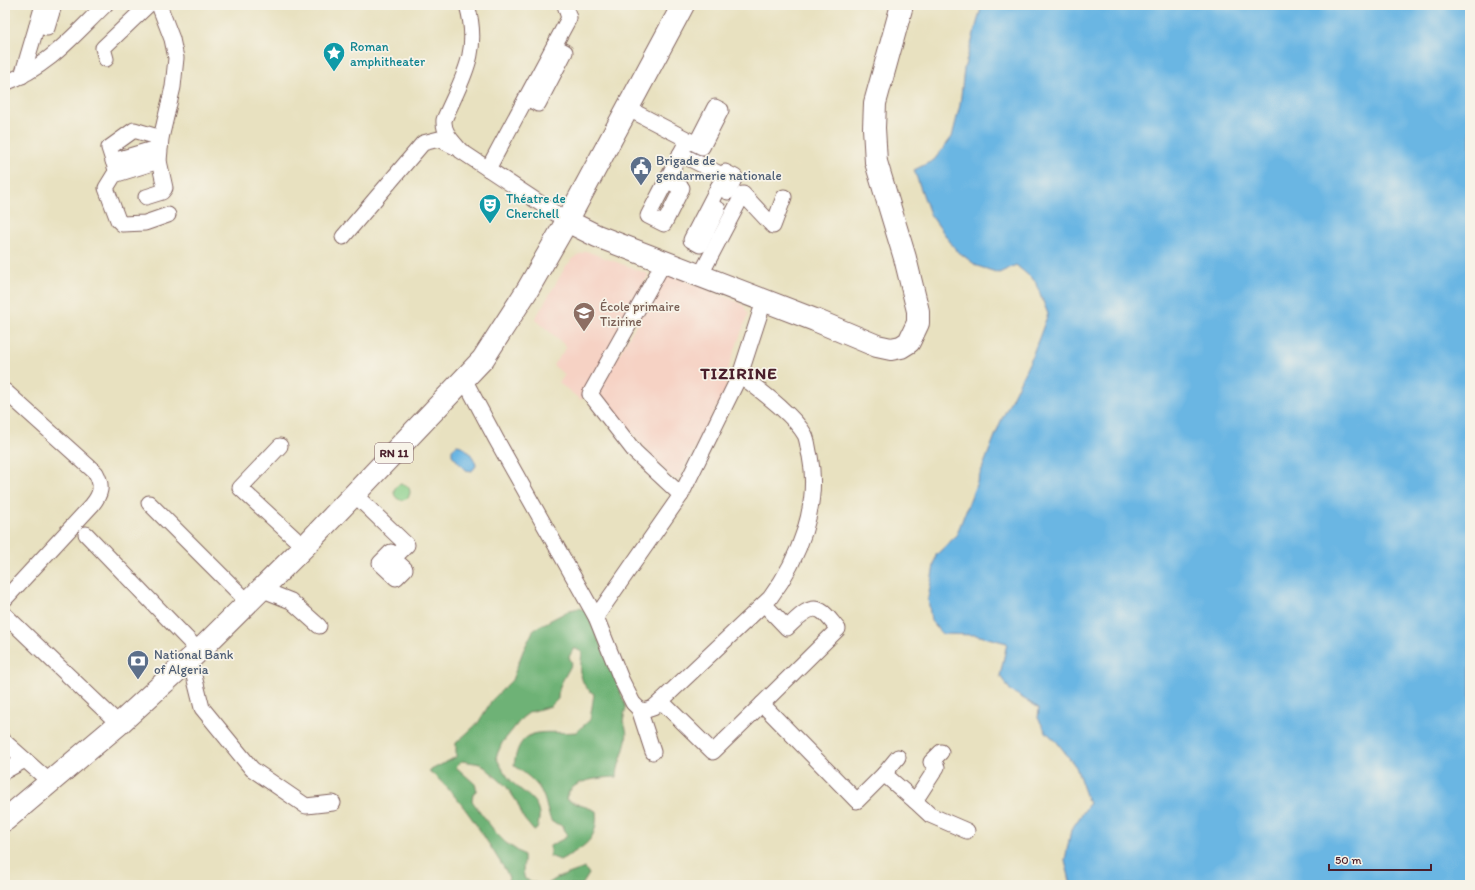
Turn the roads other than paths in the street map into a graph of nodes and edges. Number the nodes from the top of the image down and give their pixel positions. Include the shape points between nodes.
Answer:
1 (42, 5) edge
2 (54, 5) edge
3 (104, 5) edge
4 (148, 5) edge
5 (159, 5) edge
6 (467, 5) edge
7 (565, 5) edge
8 (683, 5) edge
9 (902, 5) edge
10 (37, 26) junction
11 (106, 60) dead end
12 (11, 80) edge
13 (627, 108) junction
14 (446, 115) junction
15 (424, 143) junction
16 (160, 148) junction
17 (461, 151) junction
18 (680, 154) junction
19 (115, 167) junction
20 (488, 169) junction
21 (667, 181) dead end
22 (146, 197) dead end
23 (784, 197) dead end
24 (709, 204) dead end
25 (168, 215) dead end
26 (567, 221) junction
27 (342, 237) dead end
28 (664, 262) junction
29 (700, 276) junction
30 (764, 301) junction
31 (740, 375) junction
32 (464, 379) junction
33 (5, 391) edge
34 (280, 446) dead end
35 (354, 494) junction
36 (681, 495) junction
37 (149, 503) dead end
38 (86, 534) dead end
39 (304, 547) junction
40 (396, 556) dead end
41 (255, 595) junction
42 (5, 599) edge
43 (764, 604) junction
44 (5, 615) edge
45 (596, 617) junction
46 (319, 626) dead end
47 (194, 656) junction
48 (661, 701) junction
49 (762, 704) junction
50 (639, 709) junction
51 (119, 724) junction
52 (5, 742) edge
53 (653, 752) dead end
54 (940, 752) dead end
55 (898, 757) dead end
56 (25, 760) junction
57 (5, 771) edge
58 (884, 774) junction
59 (50, 782) junction
60 (915, 801) junction
61 (333, 803) dead end
62 (5, 820) edge
63 (967, 831) dead end

1 - 10 street
2 - 10 street via 47,28
3 - 12 street via 42,65
4 - 11 street via 103,48
5 - 16 street via 172,38 176,58 173,87
6 - 14 street via 472,34 471,57
7 - 20 street via 569,18
8 - 13 main road, RN 11
9 - 30 main road via 875,103 874,128 876,162 894,217 915,298 918,323 915,334 901,347 877,346
10 - 12 street
13 - 18 street via 692,141
13 - 26 main road, RN 11
14 - 15 street
14 - 17 street via 445,129 450,140
15 - 17 street via 439,138
15 - 27 street
16 - 19 street
16 - 19 street via 134,130 109,148
16 - 22 street via 165,188 162,192
17 - 20 street
18 - 21 street
18 - 24 street via 721,181
19 - 25 street via 106,188 120,223 145,223
20 - 26 street
23 - 29 street via 773,226 743,194
26 - 28 main road via 597,236
26 - 32 main road, RN 11 via 506,325 483,359
28 - 29 main road
28 - 36 street via 590,394 635,452
29 - 30 main road
30 - 31 street
31 - 36 street
31 - 43 street via 791,419 805,435 814,475 813,500 803,536 782,582
32 - 35 main road, RN 11
32 - 45 street
33 - 42 street via 96,473 101,488 92,506
34 - 39 street via 240,488
35 - 39 main road, RN 11
35 - 40 street via 407,545
36 - 45 street
37 - 41 street
38 - 47 street
39 - 41 main road, RN 11
41 - 46 street via 291,601
41 - 47 main road, RN 11
43 - 48 street
43 - 49 street via 787,628 803,613 813,609 821,610 838,629
44 - 51 street
45 - 50 street via 621,679 633,703
47 - 51 main road, RN 11
47 - 61 street via 202,708 252,769 306,806
48 - 49 street via 712,752
48 - 50 street via 653,708 644,711
49 - 58 street via 857,801
50 - 53 street
51 - 59 main road, RN 11
52 - 56 street
54 - 60 street via 931,762 937,767
55 - 58 street
56 - 57 street
56 - 59 street
58 - 60 street
59 - 62 main road, RN 11
60 - 63 street via 930,815

